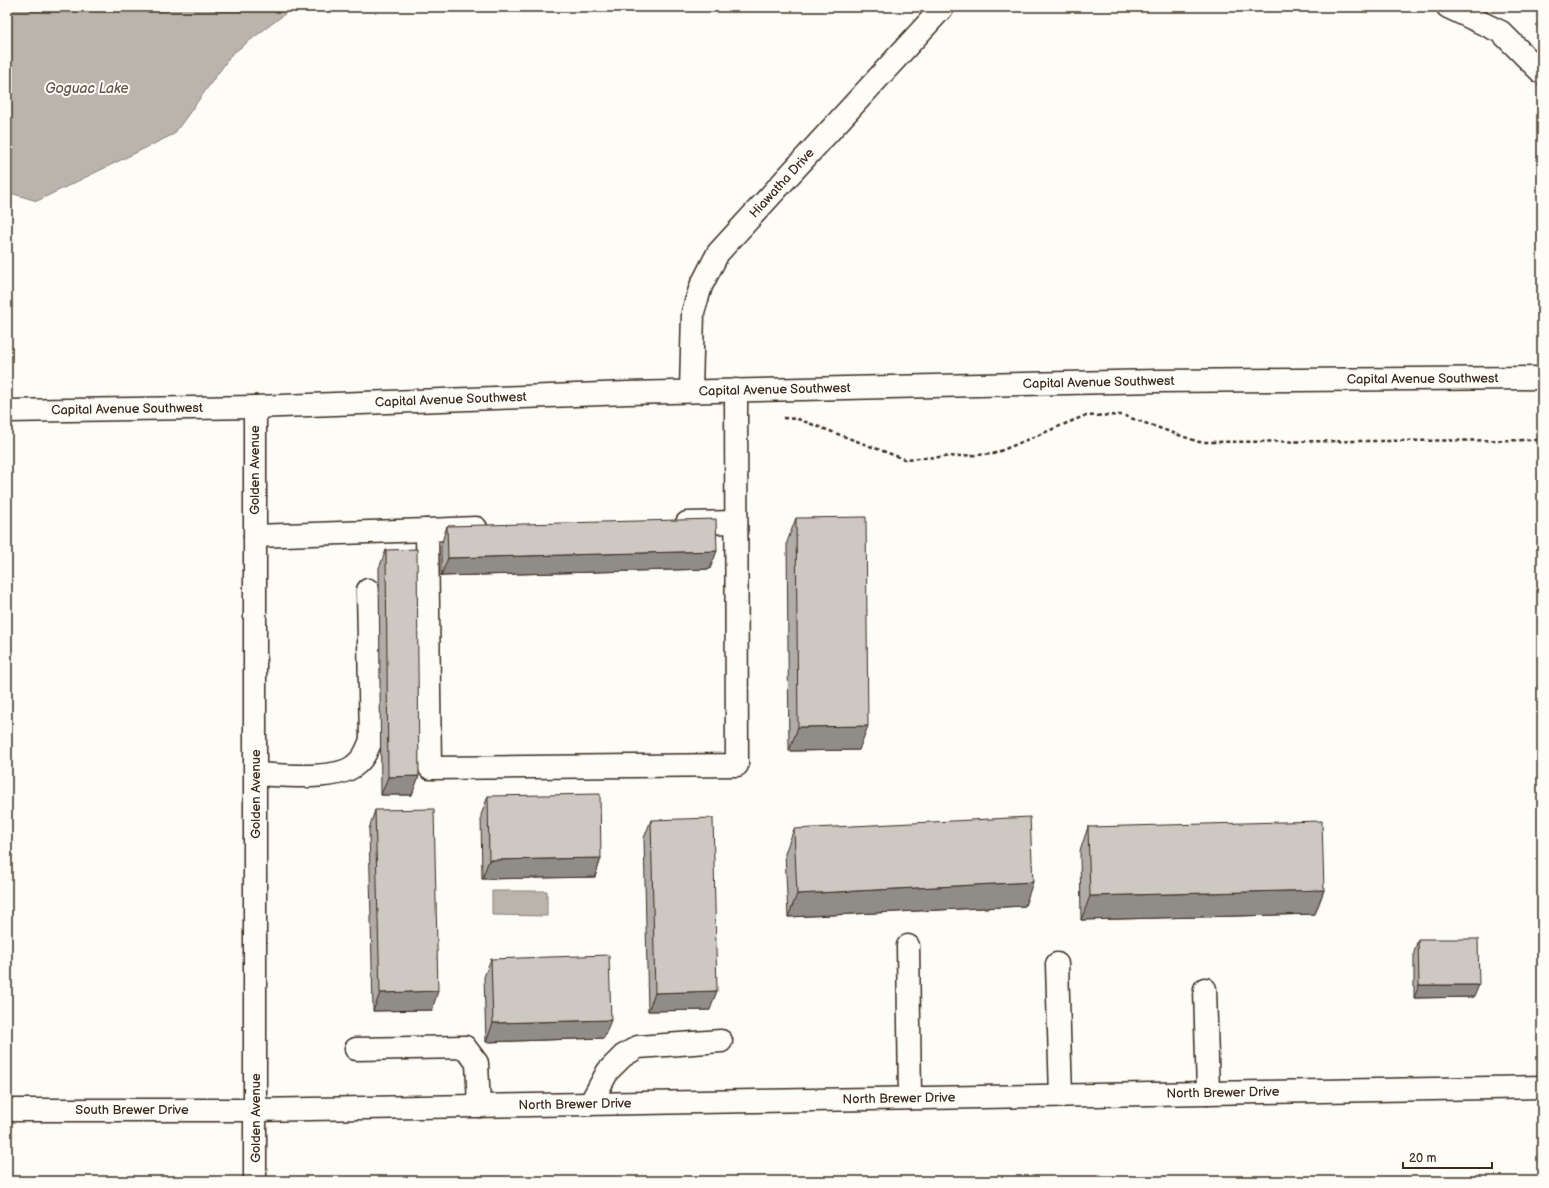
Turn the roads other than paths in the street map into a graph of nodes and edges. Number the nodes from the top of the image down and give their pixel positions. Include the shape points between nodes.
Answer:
1 (943, 7) edge
2 (1448, 7) edge
3 (1542, 73) edge
4 (1542, 378) edge
5 (736, 390) junction
6 (691, 392) junction
7 (255, 407) junction
8 (7, 411) edge
9 (736, 522) junction
10 (665, 523) edge
11 (498, 528) edge
12 (427, 530) junction
13 (255, 536) junction
14 (368, 590) dead end
15 (256, 774) junction
16 (908, 946) dead end
17 (1057, 964) dead end
18 (1205, 988) dead end
19 (721, 1041) dead end
20 (356, 1049) dead end
21 (1542, 1088) edge
22 (1208, 1093) junction
23 (1061, 1096) junction
24 (910, 1098) junction
25 (590, 1104) junction
26 (479, 1106) junction
27 (7, 1110) edge
28 (256, 1110) junction
29 (255, 1181) edge

1 - 6 street, Hiawatha Drive via 718,253 701,286 693,312
2 - 3 street via 1501,32
4 - 5 street, Capital Avenue Southwest via 1158,381
5 - 6 street, Capital Avenue Southwest
5 - 9 street
6 - 7 street, Capital Avenue Southwest
7 - 8 street, Capital Avenue Southwest
7 - 13 street, Golden Avenue
9 - 10 street
9 - 12 street via 737,765 430,768
11 - 12 street
12 - 13 street
13 - 15 street, Golden Avenue
14 - 15 street via 371,740 364,756 354,766 339,773
15 - 28 street, Golden Avenue
16 - 24 street
17 - 23 street
18 - 22 street
19 - 25 street via 638,1048 623,1056 608,1071
20 - 26 street via 465,1047 477,1062
21 - 22 street, North Brewer Drive
22 - 23 street, North Brewer Drive
23 - 24 street, North Brewer Drive
24 - 25 street, North Brewer Drive
25 - 26 street, North Brewer Drive
26 - 28 street, North Brewer Drive
27 - 28 street, South Brewer Drive
28 - 29 street, Golden Avenue

